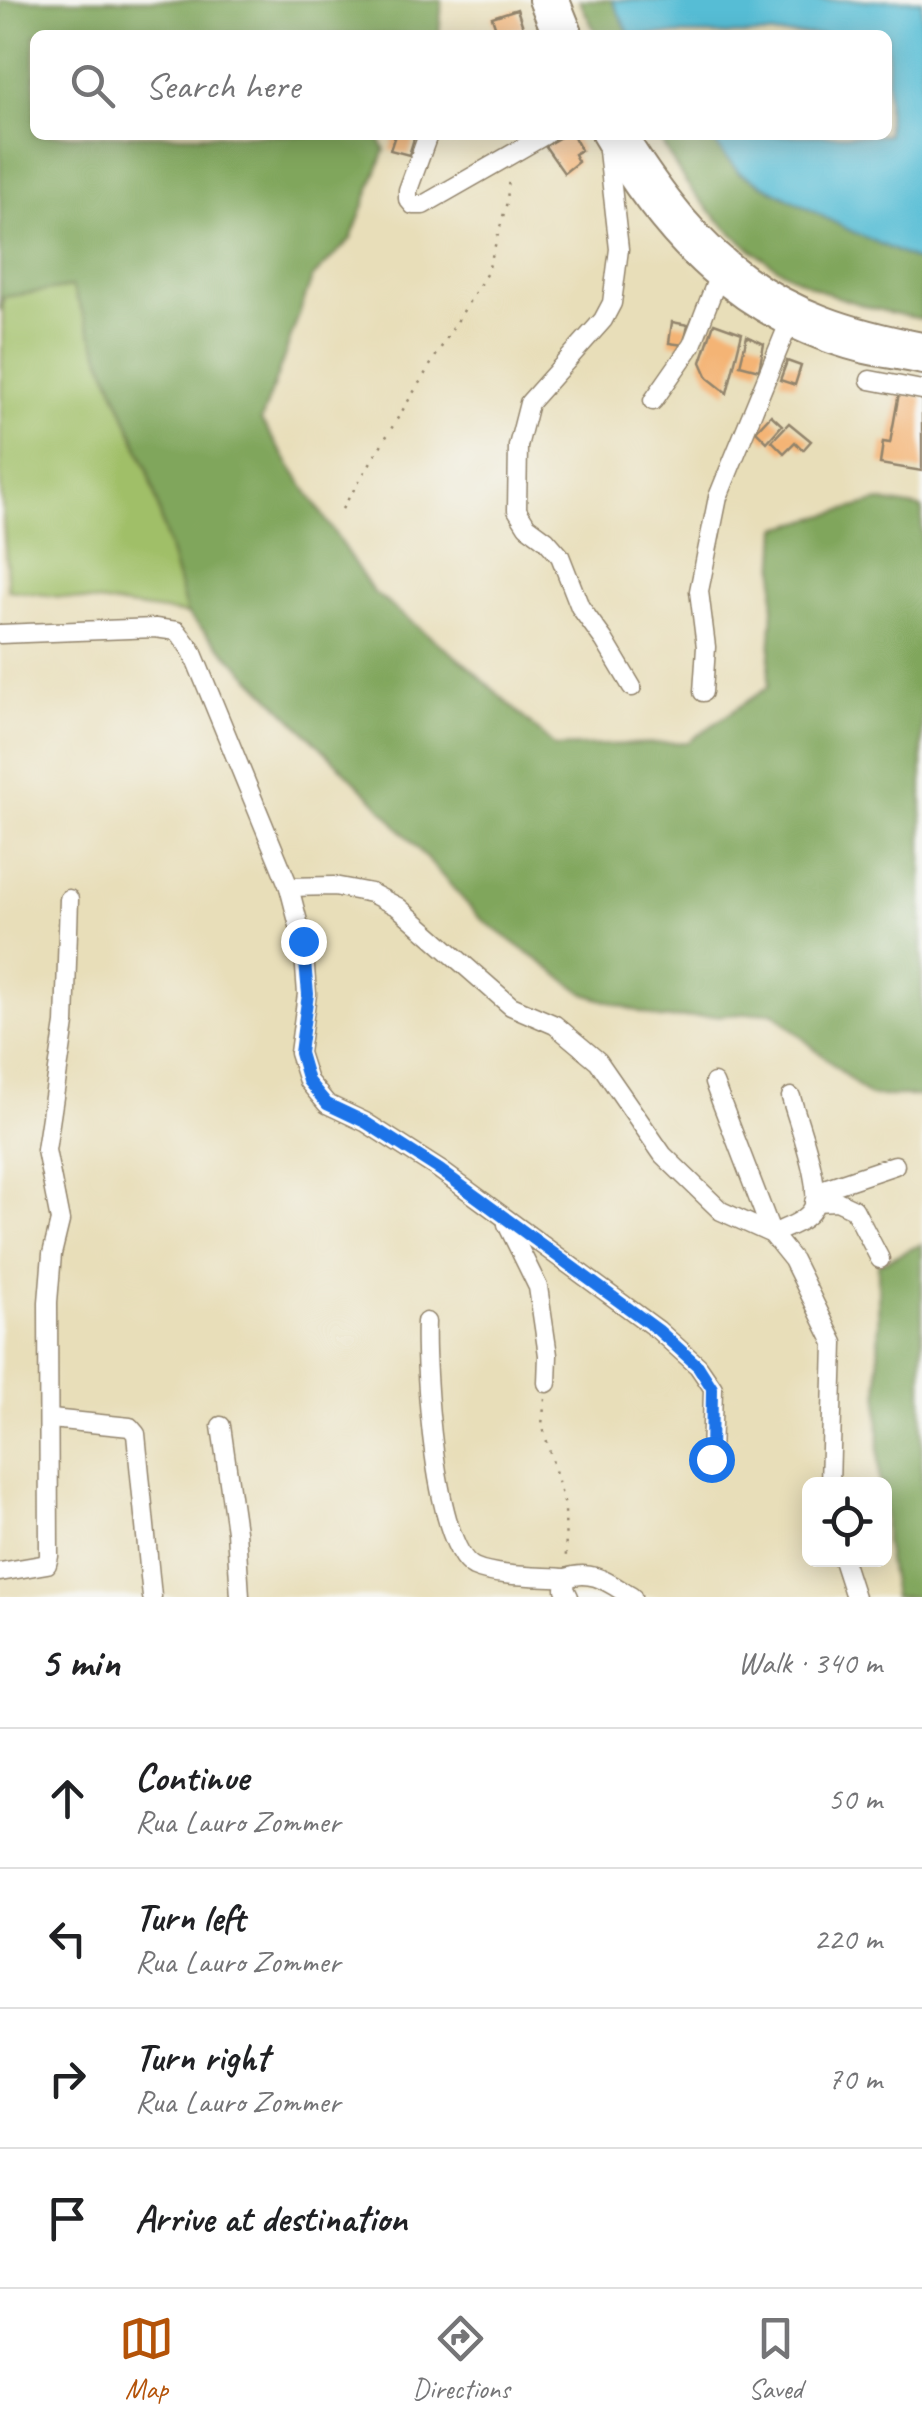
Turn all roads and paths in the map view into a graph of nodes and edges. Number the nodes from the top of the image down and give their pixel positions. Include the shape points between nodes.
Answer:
1 (540, 0) edge
2 (558, 0) edge
3 (552, 30) edge
4 (570, 30) edge
5 (426, 140) edge
6 (535, 140) edge
7 (612, 140) edge
8 (614, 140) edge
9 (615, 140) edge
10 (510, 154) junction
11 (717, 280) junction
12 (789, 323) junction
13 (922, 344) edge
14 (922, 362) edge
15 (870, 380) dead end
16 (922, 390) edge
17 (653, 401) dead end
18 (342, 509) dead end
19 (0, 634) edge
20 (632, 687) dead end
21 (703, 692) dead end
22 (289, 887) junction
23 (70, 899) dead end
24 (714, 1084) dead end
25 (790, 1097) dead end
26 (895, 1165) dead end
27 (814, 1197) junction
28 (504, 1219) junction
29 (772, 1234) junction
30 (880, 1259) dead end
31 (426, 1322) dead end
32 (547, 1382) joint
33 (51, 1419) junction
34 (221, 1426) dead end
35 (711, 1459) dead end
36 (830, 1477) edge
37 (845, 1567) edge
38 (0, 1572) edge
39 (568, 1588) edge
40 (239, 1591) edge
41 (152, 1597) edge
42 (632, 1597) edge
43 (856, 1597) edge

1 - 3 main road
2 - 4 main road
5 - 10 street via 408,190 413,204 424,205
6 - 10 street
7 - 20 street via 618,249 612,302 530,403 518,446 516,510 560,556 580,607
8 - 11 main road via 663,226
9 - 13 main road via 713,252 750,281 826,320
10 - 18 path via 508,202 488,271
11 - 12 main road
11 - 17 street via 692,345
12 - 14 main road via 861,352
12 - 21 street via 718,498 698,591 706,647
15 - 16 street
19 - 22 street via 176,630 192,652
22 - 28 street via 303,941 308,994 300,1053 308,1081 327,1104 440,1170
22 - 29 street via 334,886 372,893 398,907 511,1006 555,1025 598,1061 663,1155 721,1211
23 - 33 street via 65,1024 46,1150 60,1221 48,1302
24 - 29 street
25 - 27 street
26 - 27 street
27 - 29 street via 813,1210
27 - 30 street via 854,1209
28 - 32 street via 538,1287
28 - 35 street via 698,1366 712,1388
29 - 36 street via 793,1260 834,1342
31 - 39 street via 432,1451 462,1556 474,1567
32 - 39 path via 542,1424 565,1506
33 - 38 street via 50,1556 46,1564
33 - 41 street via 130,1426 136,1434
34 - 40 street
37 - 43 street
39 - 42 street via 580,1573 604,1578

